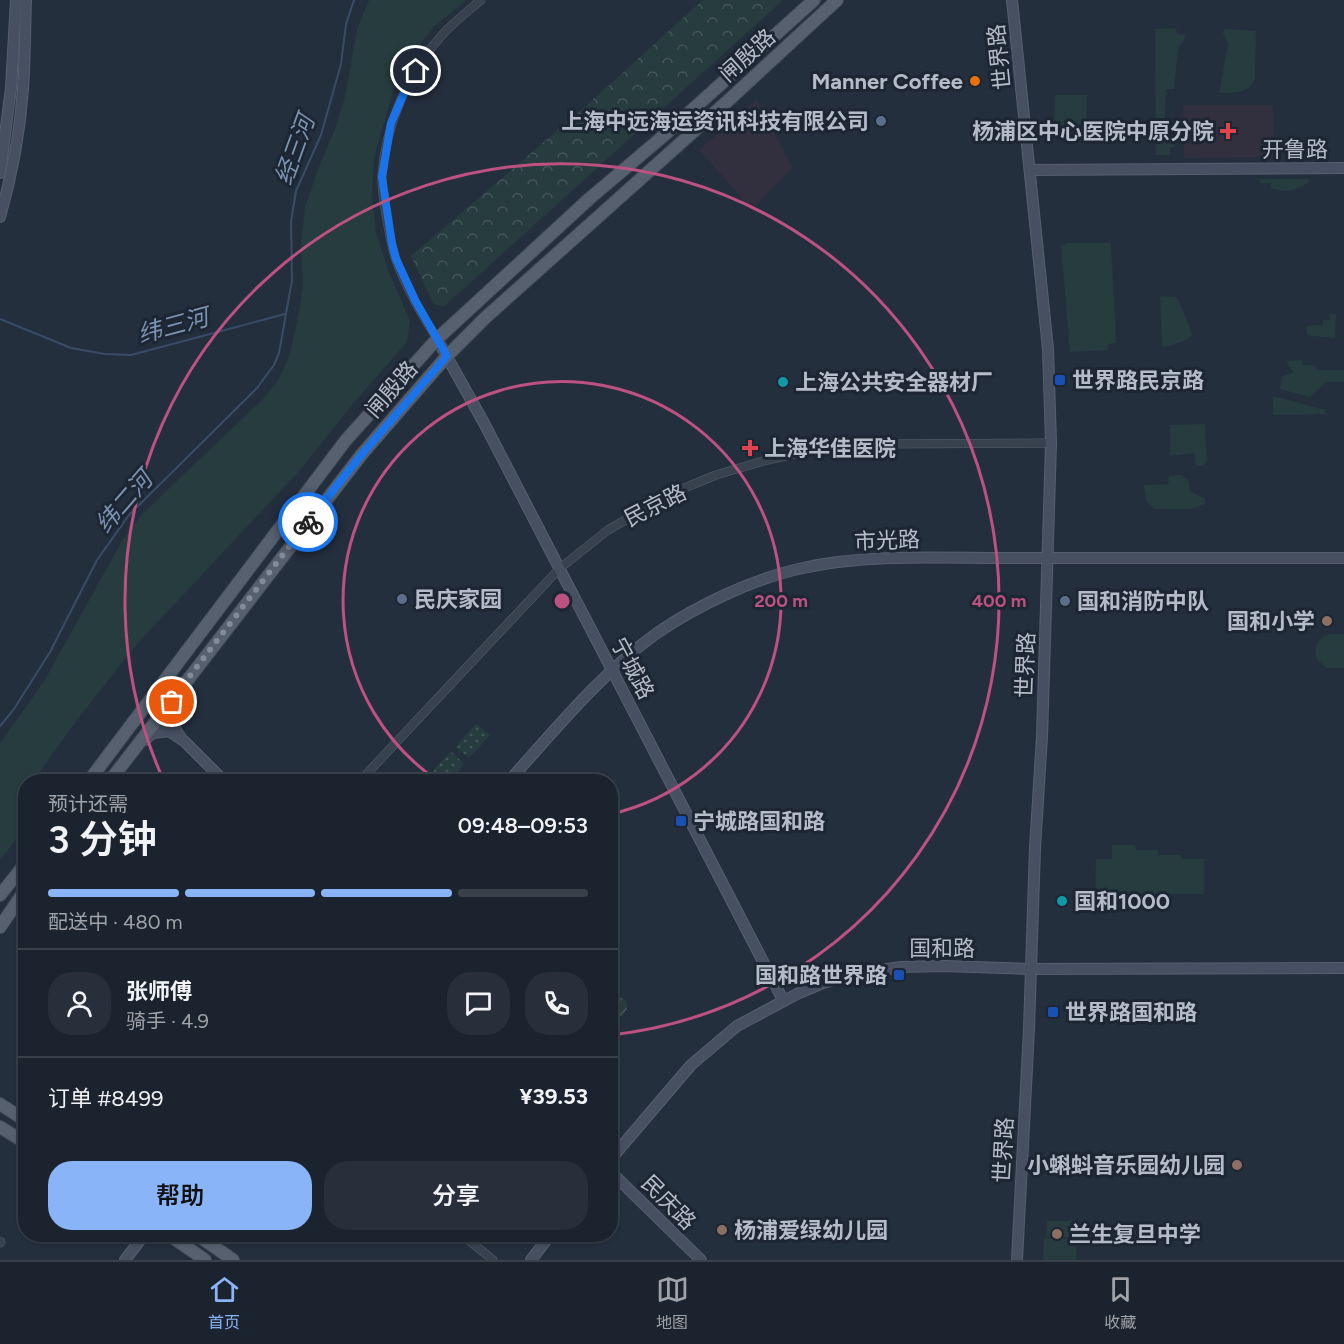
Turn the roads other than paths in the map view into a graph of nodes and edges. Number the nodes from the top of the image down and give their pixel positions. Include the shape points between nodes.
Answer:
1 (16, 0) edge
2 (26, 0) edge
3 (481, 0) edge
4 (814, 0) edge
5 (837, 0) edge
6 (1012, 0) edge
7 (1344, 168) edge
8 (1030, 170) junction
9 (0, 173) edge
10 (0, 217) edge
11 (476, 303) junction
12 (493, 310) junction
13 (437, 339) junction
14 (447, 356) junction
15 (388, 392) junction
16 (404, 406) junction
17 (1051, 443) junction
18 (1049, 557) junction
19 (1344, 558) edge
20 (559, 569) junction
21 (612, 670) junction
22 (176, 694) junction
23 (184, 741) junction
24 (134, 750) junction
25 (94, 774) edge
26 (115, 774) edge
27 (217, 774) edge
28 (367, 774) edge
29 (515, 774) edge
30 (18, 873) edge
31 (0, 895) edge
32 (18, 901) edge
33 (0, 927) edge
34 (1344, 968) edge
35 (1030, 969) junction
36 (783, 1000) junction
37 (0, 1104) edge
38 (18, 1115) edge
39 (0, 1127) edge
40 (18, 1138) edge
41 (618, 1150) edge
42 (618, 1179) edge
43 (139, 1242) edge
44 (179, 1242) edge
45 (207, 1242) edge
46 (471, 1242) edge
47 (545, 1242) edge
48 (125, 1260) edge
49 (204, 1260) edge
50 (233, 1260) edge
51 (493, 1260) edge
52 (531, 1260) edge
53 (700, 1260) edge
54 (1017, 1260) edge

1 - 9 street via 11,88
2 - 10 street via 18,132
3 - 13 street via 443,34 408,84 391,123 382,177 396,259
4 - 11 main road, 闸殷路
5 - 12 main road, 闸殷路
6 - 8 street, 世界路
7 - 8 street, 开鲁路
8 - 17 street, 世界路 via 1048,356
11 - 12 main road via 480,313
11 - 13 main road, 闸殷路
12 - 14 main road, 闸殷路
13 - 14 street, 宁城路
13 - 15 main road, 闸殷路
14 - 16 main road, 闸殷路
14 - 20 street, 宁城路
15 - 16 main road via 409,382 410,395
15 - 25 main road, 闸殷路 via 346,440
16 - 22 main road, 闸殷路 via 362,454
17 - 18 street, 世界路
17 - 20 street, 民京路 via 867,444 795,452 716,476 662,498 608,530
18 - 19 street, 市光路
18 - 21 street, 市光路 via 835,562 801,568 765,579 695,610 657,633
18 - 35 street, 世界路
20 - 21 street, 宁城路
20 - 28 street, 民京路
21 - 29 street, 市光路
21 - 36 street, 宁城路
22 - 23 street via 170,719
22 - 24 main road, 闸殷路
23 - 24 street via 169,731 159,731
23 - 27 street
24 - 26 main road, 闸殷路
30 - 31 main road
32 - 33 main road
34 - 35 street, 国和路
35 - 36 street, 国和路 via 901,967 823,983
35 - 54 street, 世界路
36 - 41 street, 国和路 via 736,1026 705,1052
37 - 38 main road
39 - 40 main road
42 - 53 street, 民庆路
43 - 48 street
44 - 49 main road
45 - 50 main road
46 - 51 street
47 - 52 street

